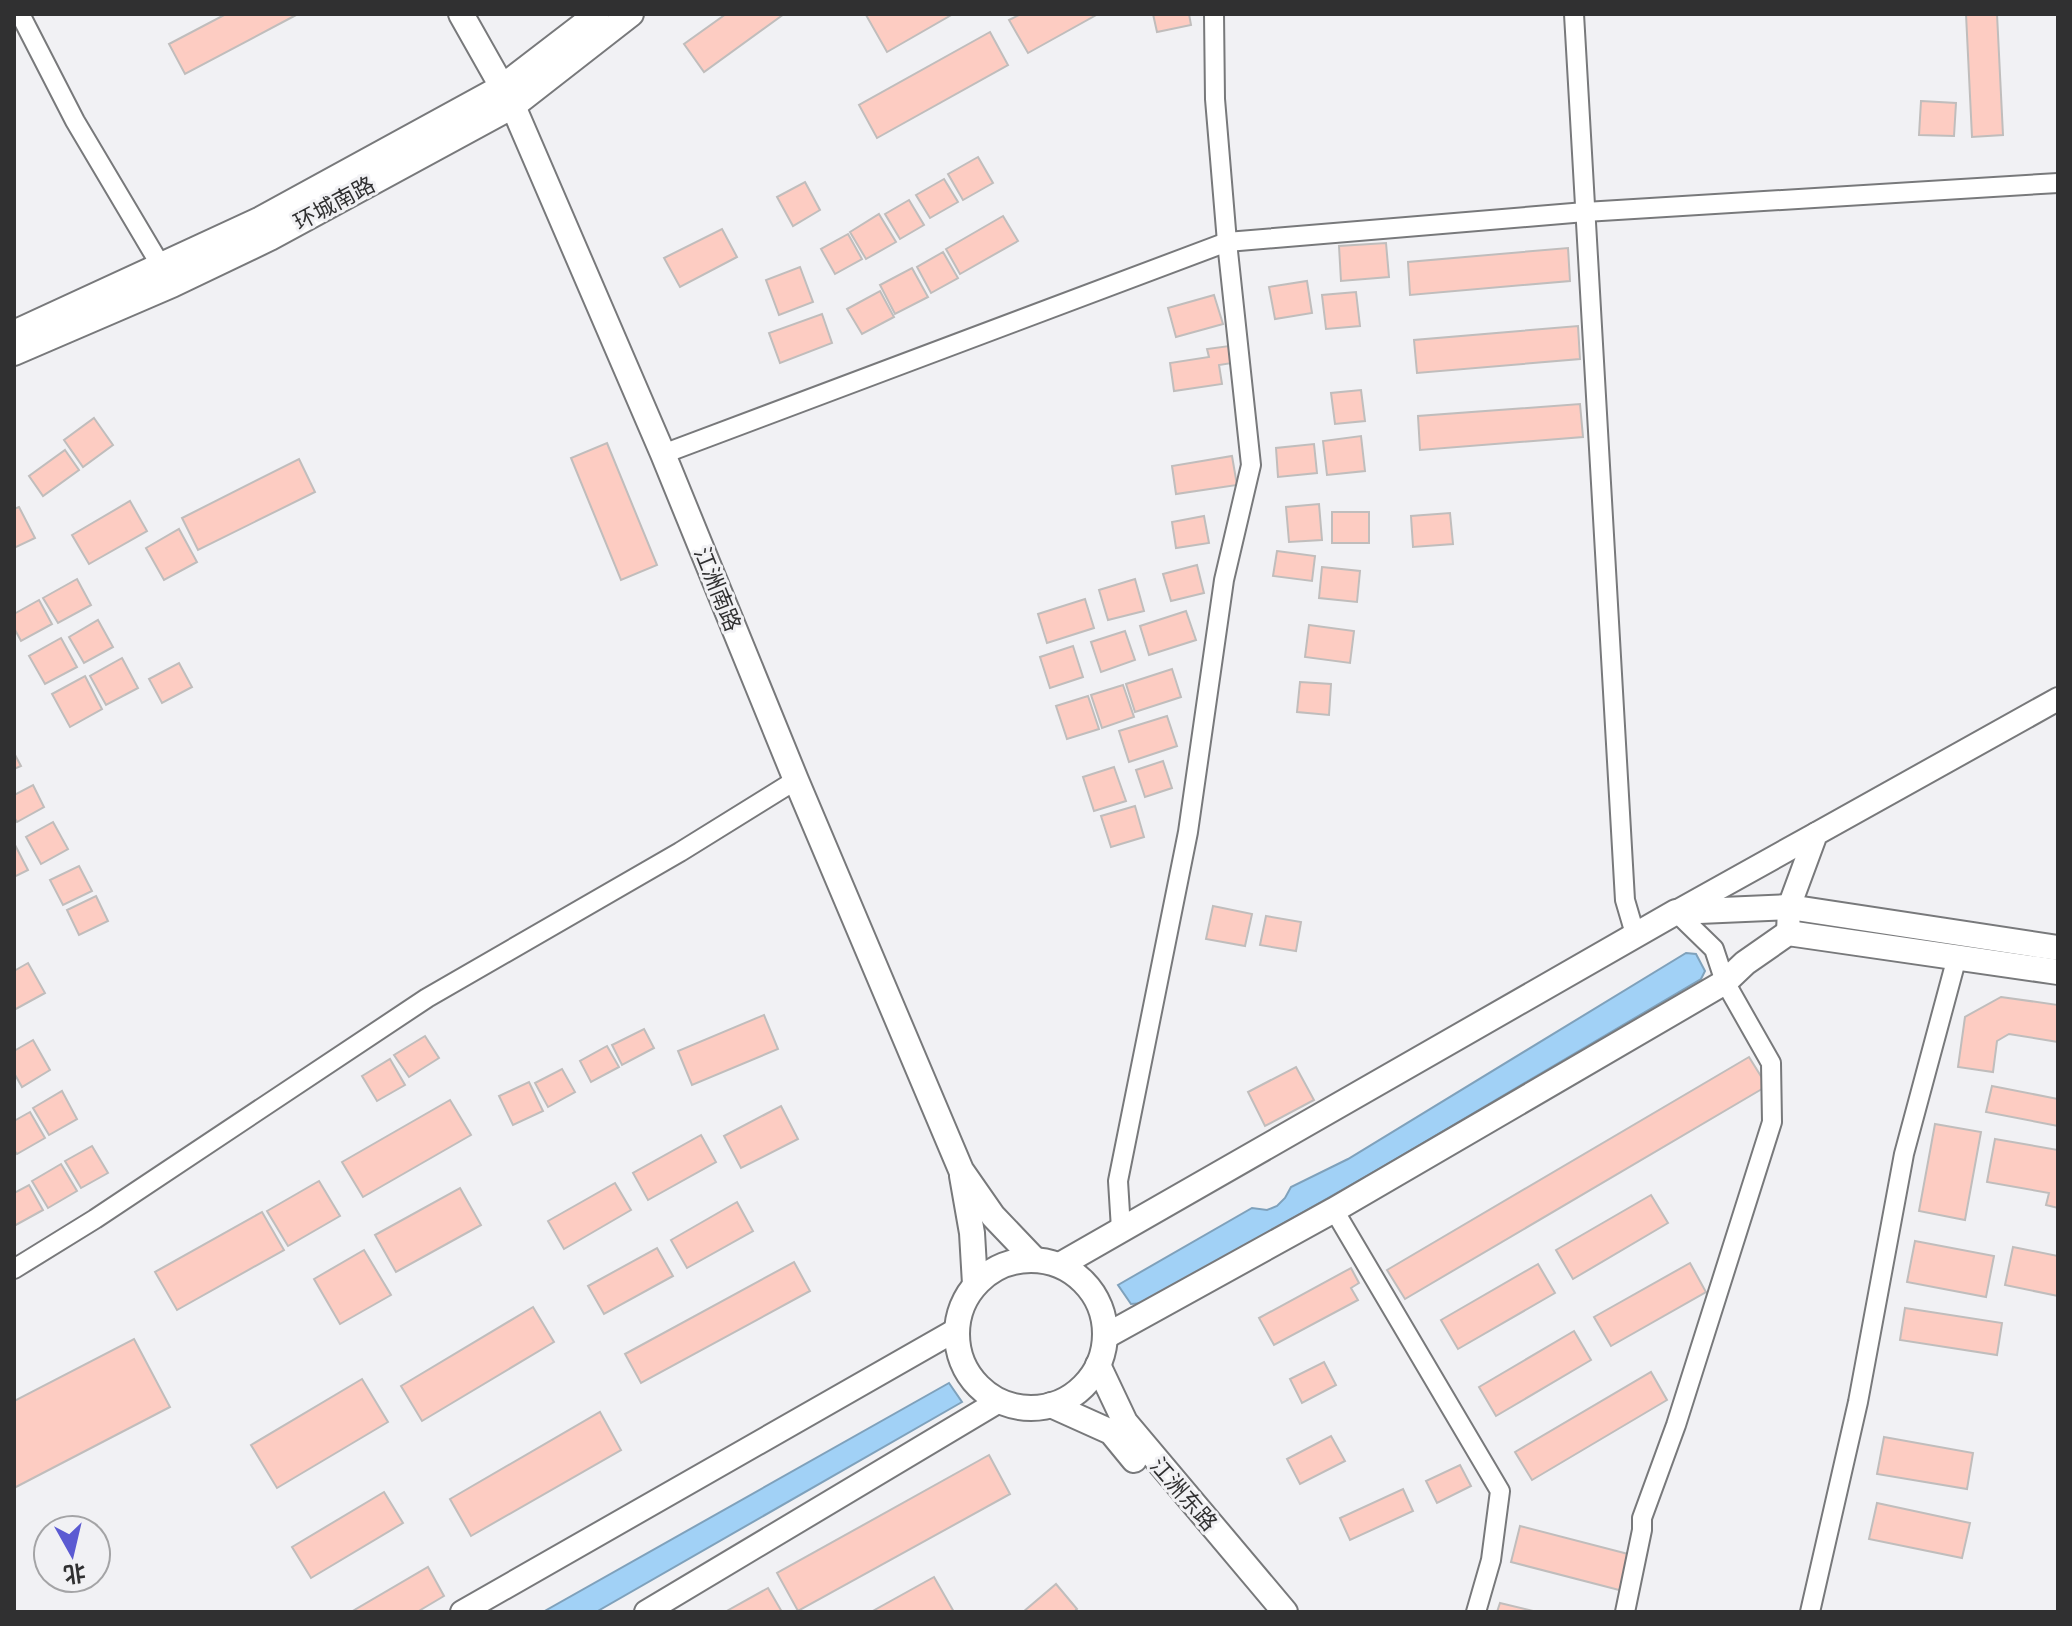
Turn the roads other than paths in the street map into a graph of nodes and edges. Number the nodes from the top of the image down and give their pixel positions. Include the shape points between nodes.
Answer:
1 (20, 14) edge
2 (461, 14) edge
3 (597, 14) edge
4 (631, 14) edge
5 (1214, 14) edge
6 (1574, 14) edge
7 (507, 97) junction
8 (2058, 183) edge
9 (1585, 212) junction
10 (1227, 242) junction
11 (167, 276) junction
12 (14, 333) edge
13 (14, 353) edge
14 (663, 454) junction
15 (2058, 699) edge
16 (796, 780) junction
17 (1816, 834) junction
18 (1789, 907) junction
19 (1676, 912) junction
20 (1788, 933) junction
21 (1635, 934) junction
22 (2058, 948) edge
23 (1957, 957) junction
24 (2058, 972) edge
25 (1725, 982) junction
26 (961, 1170) junction
27 (1334, 1210) junction
28 (1121, 1229) junction
29 (1034, 1259) junction
30 (1060, 1265) junction
31 (14, 1269) edge
32 (975, 1284) junction
33 (956, 1330) junction
34 (1106, 1336) junction
35 (1098, 1365) junction
36 (999, 1401) junction
37 (1051, 1405) junction
38 (462, 1612) edge
39 (646, 1612) edge
40 (1263, 1612) edge
41 (1285, 1612) edge
42 (1476, 1612) edge
43 (1625, 1612) edge
44 (1810, 1612) edge

1 - 11 street via 75,121
2 - 7 main road, 江洲南路
3 - 7 main road, 环城南路
4 - 7 main road, 环城南路
5 - 10 street
6 - 9 street
7 - 11 main road, 环城南路 via 270,238
7 - 14 main road, 江洲南路
8 - 9 street
9 - 10 street
9 - 21 street via 1625,900
10 - 14 street
10 - 28 street via 1251,465 1224,580 1188,832 1118,1181
11 - 12 main road, 环城南路
11 - 13 main road, 环城南路
14 - 16 main road, 江洲南路
15 - 17 street
16 - 26 main road, 江洲南路
16 - 31 street via 427,998
17 - 18 street
17 - 19 street
18 - 19 main road
18 - 20 street
18 - 22 main road
19 - 21 main road
19 - 25 street via 1714,949
20 - 23 main road
20 - 25 main road
21 - 28 main road
23 - 24 main road
23 - 44 street via 1904,1154 1858,1402
25 - 27 main road
25 - 43 street via 1771,1063 1772,1122 1642,1518
26 - 29 main road via 993,1216
26 - 32 main road
27 - 34 main road
27 - 42 street via 1500,1491 1491,1560
28 - 30 main road
29 - 30 main road
29 - 32 main road via 1001,1265
30 - 34 main road via 1094,1293
32 - 33 main road
33 - 36 main road via 967,1371
33 - 38 street
34 - 35 main road
35 - 37 main road via 1079,1390
35 - 41 main road, 江洲东路 via 1125,1422
36 - 37 main road via 1016,1407
36 - 39 street
37 - 40 main road, 江洲东路 via 1111,1432

